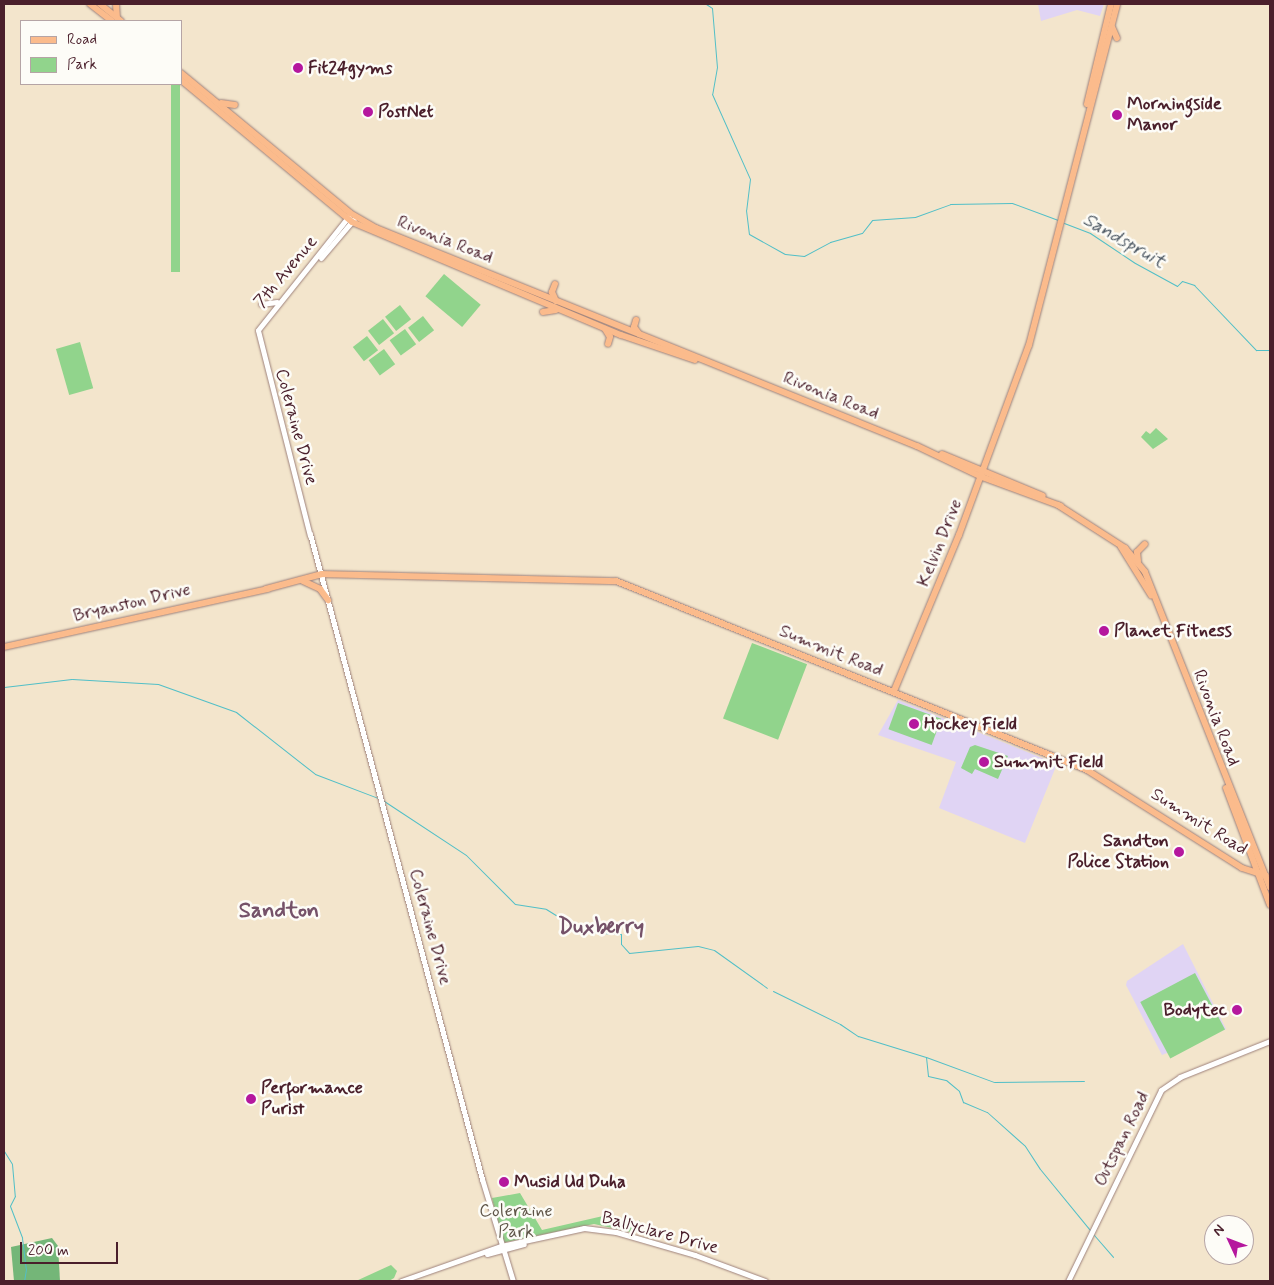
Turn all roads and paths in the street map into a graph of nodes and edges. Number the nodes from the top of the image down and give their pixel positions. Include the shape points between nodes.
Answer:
1 (90, 4) edge
2 (100, 4) edge
3 (116, 4) edge
4 (1111, 4) edge
5 (1117, 4) edge
6 (115, 20) edge
7 (116, 20) edge
8 (117, 20) edge
9 (1112, 26) junction
10 (1117, 38) dead end
11 (182, 74) edge
12 (182, 81) edge
13 (201, 90) junction
14 (238, 121) junction
15 (1085, 125) junction
16 (351, 218) junction
17 (555, 284) dead end
18 (557, 301) junction
19 (278, 302) junction
20 (261, 304) dead end
21 (542, 312) dead end
22 (576, 316) junction
23 (636, 320) dead end
24 (259, 327) junction
25 (604, 328) junction
26 (641, 335) junction
27 (608, 344) dead end
28 (734, 372) junction
29 (917, 446) junction
30 (992, 451) junction
31 (963, 463) junction
32 (983, 474) junction
33 (1145, 544) dead end
34 (1123, 560) dead end
35 (1136, 565) junction
36 (322, 577) junction
37 (303, 580) junction
38 (266, 589) junction
39 (328, 600) junction
40 (4, 647) edge
41 (894, 691) junction
42 (1234, 803) junction
43 (1254, 860) junction
44 (1242, 868) junction
45 (1258, 873) junction
46 (1266, 876) junction
47 (1270, 887) edge
48 (1267, 893) junction
49 (1270, 905) edge
50 (1270, 1041) edge
51 (502, 1248) junction
52 (401, 1281) edge
53 (513, 1281) edge
54 (764, 1281) edge
55 (1068, 1281) edge

1 - 6 main road
2 - 7 main road
3 - 8 main road
4 - 15 main road, Kelvin Drive via 1092,78
5 - 9 main road, Kelvin Drive
9 - 10 main road
9 - 15 main road, Kelvin Drive
11 - 13 main road, Rivonia Road
12 - 16 main road, Rivonia Road
13 - 14 main road, Rivonia Road
13 - 14 main road via 224,105 235,105
14 - 16 main road, Rivonia Road
15 - 30 main road, Kelvin Drive via 1034,330
16 - 18 main road, Rivonia Road
16 - 19 street, 7th Avenue
16 - 22 main road, Rivonia Road
16 - 24 street, 7th Avenue
17 - 18 main road via 552,292
18 - 26 main road, Rivonia Road
19 - 20 street
19 - 24 street, 7th Avenue
21 - 22 main road via 552,309
22 - 25 main road, Rivonia Road
23 - 26 main road via 634,327
24 - 36 street, Coleraine Drive via 258,339
25 - 27 main road via 610,337
25 - 28 main road, Rivonia Road
26 - 28 main road, Rivonia Road
28 - 29 main road, Rivonia Road
29 - 31 main road, Rivonia Road
29 - 32 main road, Rivonia Road
30 - 31 main road via 983,464
30 - 32 main road, Kelvin Drive
31 - 32 main road, Rivonia Road
32 - 35 main road, Rivonia Road via 1061,506 1097,528 1121,547
32 - 41 main road, Kelvin Drive
33 - 35 main road via 1137,552
34 - 35 main road
35 - 42 main road, Rivonia Road via 1150,591
36 - 37 main road, Bryanston Drive
36 - 38 main road, Bryanston Drive
36 - 39 street, Coleraine Drive
36 - 41 main road, Summit Road via 616,581
37 - 38 main road, Bryanston Drive
37 - 39 main road via 319,588
38 - 40 main road, Bryanston Drive
39 - 51 street, Coleraine Drive
41 - 44 main road, Summit Road via 1092,772
42 - 43 main road, Rivonia Road
42 - 46 main road, Rivonia Road
43 - 44 main road
43 - 45 main road, Rivonia Road
44 - 45 main road, Summit Road
44 - 48 main road via 1257,879
45 - 46 main road, Summit Road
45 - 48 main road, Rivonia Road
46 - 47 main road, Rivonia Road
48 - 49 main road, Rivonia Road
50 - 55 street, Outspan Road via 1180,1077 1161,1090
51 - 52 street, Ballyclare Drive
51 - 53 street, Coleraine Drive
51 - 54 street, Ballyclare Drive via 584,1228 616,1232 695,1255

